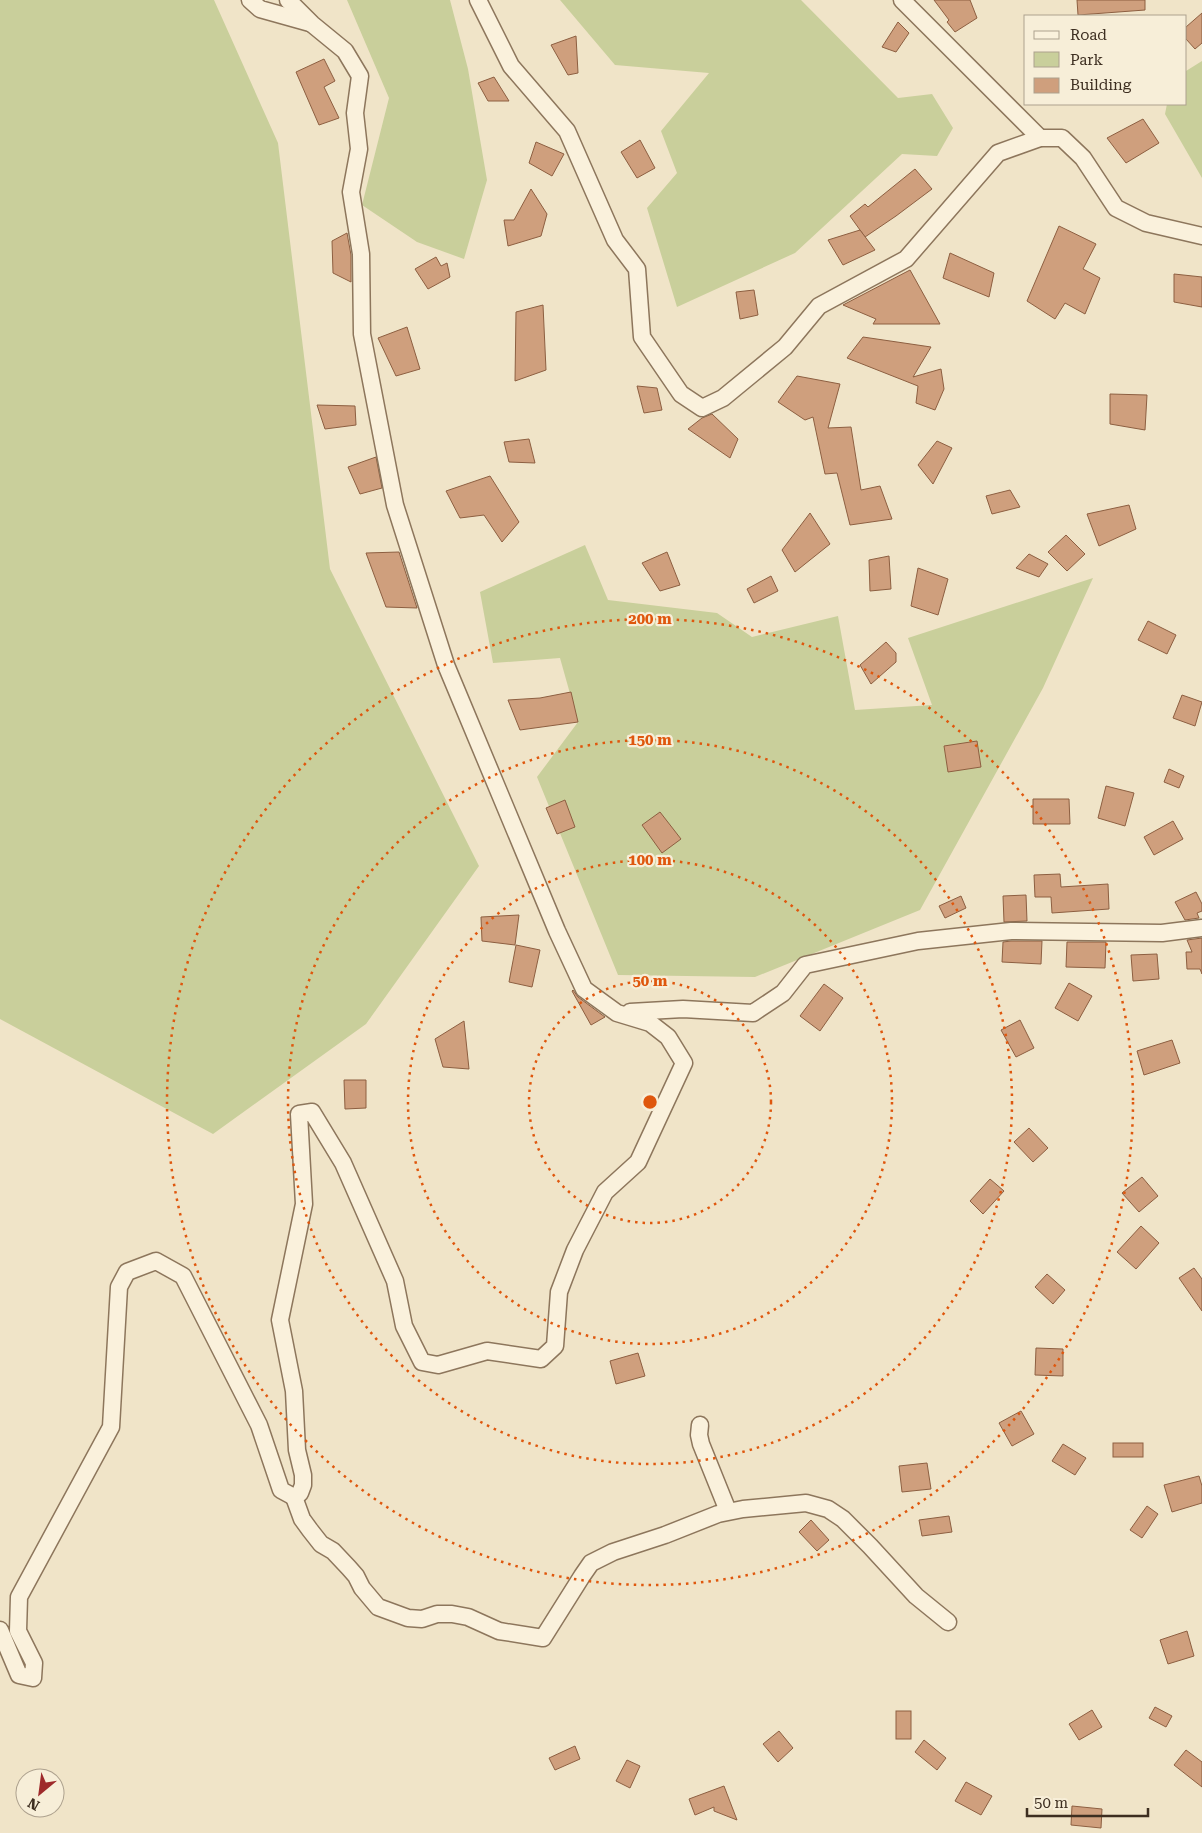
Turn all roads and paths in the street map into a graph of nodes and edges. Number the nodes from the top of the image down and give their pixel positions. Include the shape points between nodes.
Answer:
1 (250, 0) edge
2 (288, 0) edge
3 (478, 0) edge
4 (902, 0) edge
5 (312, 24) junction
6 (1040, 138) junction
7 (1202, 236) edge
8 (1202, 928) edge
9 (617, 1013) junction
10 (700, 1425) dead end
11 (294, 1497) junction
12 (728, 1512) junction
13 (948, 1622) dead end
14 (0, 1630) edge

1 - 5 street via 260,8
2 - 5 street
3 - 6 street via 511,66 567,131 615,240 637,269 642,337 682,394 702,408 723,398 785,347 820,306 906,260 998,153
4 - 6 street
5 - 9 street via 346,51 360,76 355,113 359,149 351,192 361,254 362,334 395,505 446,665 557,931 584,990
6 - 7 street via 1062,138 1083,158 1116,208 1146,223
8 - 9 street via 1162,933 1011,931 918,941 805,965 783,993 753,1014 682,1009
9 - 11 street via 650,1023 668,1037 684,1063 638,1162 605,1192 575,1250 559,1292 555,1346 541,1359 487,1351 438,1365 422,1362 404,1326 395,1281 343,1163 312,1112 299,1114 304,1204 280,1320 294,1391 298,1450 304,1474 300,1493
10 - 12 street via 701,1444
11 - 12 street via 310,1530 321,1544 350,1568 378,1607 408,1618 452,1614 499,1631 543,1638 592,1563 613,1552
11 - 14 street via 281,1490 259,1425 182,1276 156,1262 127,1272 118,1287 111,1427 19,1597 18,1631 34,1663 33,1678 19,1675
12 - 13 street via 806,1504 828,1509 843,1519 916,1596

